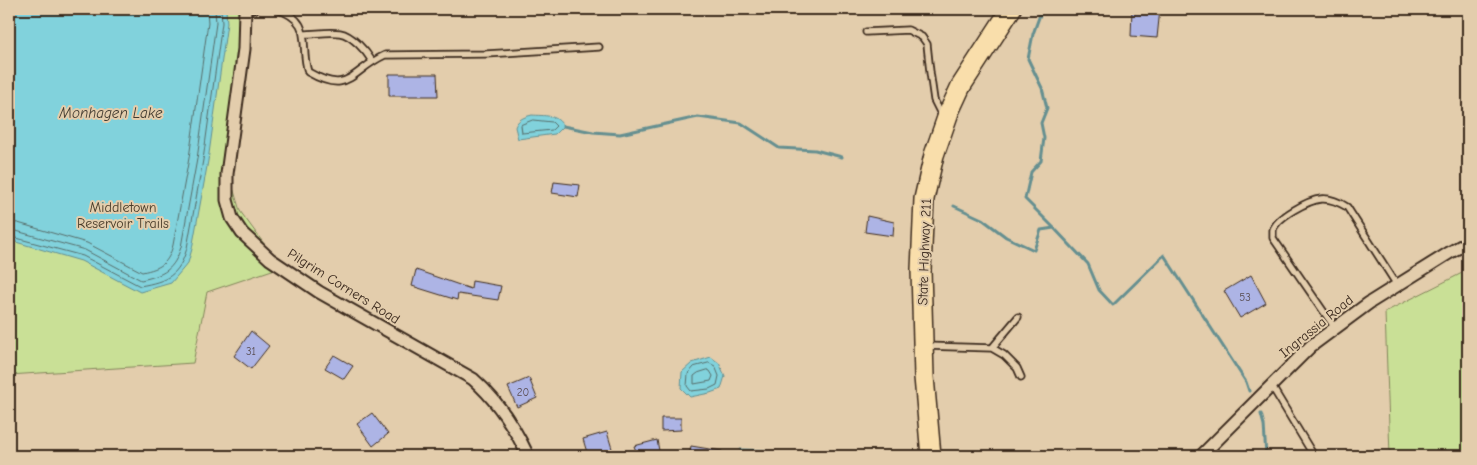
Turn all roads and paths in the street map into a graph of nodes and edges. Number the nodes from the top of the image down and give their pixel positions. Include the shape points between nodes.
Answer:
1 (249, 9) edge
2 (276, 9) edge
3 (1011, 9) edge
4 (866, 32) dead end
5 (304, 34) junction
6 (599, 47) dead end
7 (372, 61) junction
8 (945, 122) junction
9 (1468, 242) edge
10 (1397, 285) junction
11 (1018, 317) dead end
12 (1335, 328) junction
13 (923, 346) junction
14 (992, 348) junction
15 (1021, 378) dead end
16 (1271, 384) junction
17 (528, 456) edge
18 (931, 456) edge
19 (1201, 456) edge
20 (1314, 456) edge

1 - 17 street, Pilgrim Corners Road via 227,174 227,200 232,218 242,233 270,259 319,292 474,379 500,409
2 - 5 lane via 287,12 303,28
3 - 8 main road, State Highway 211 via 961,86
4 - 8 lane via 908,30 922,37 927,44 934,100
5 - 7 lane via 342,33
5 - 7 lane via 308,72 320,79 332,83 345,82
6 - 7 lane via 486,54 385,55
8 - 13 main road, State Highway 211 via 924,199 921,270
9 - 10 street, Ingrassia Road
10 - 12 street, Ingrassia Road
10 - 12 lane via 1347,207 1338,201 1323,198 1308,201 1284,217 1276,224 1273,238
11 - 14 lane
12 - 16 street, Ingrassia Road
13 - 14 lane
13 - 18 main road, State Highway 211
14 - 15 lane via 1017,368
16 - 19 street, Ingrassia Road
16 - 20 lane

